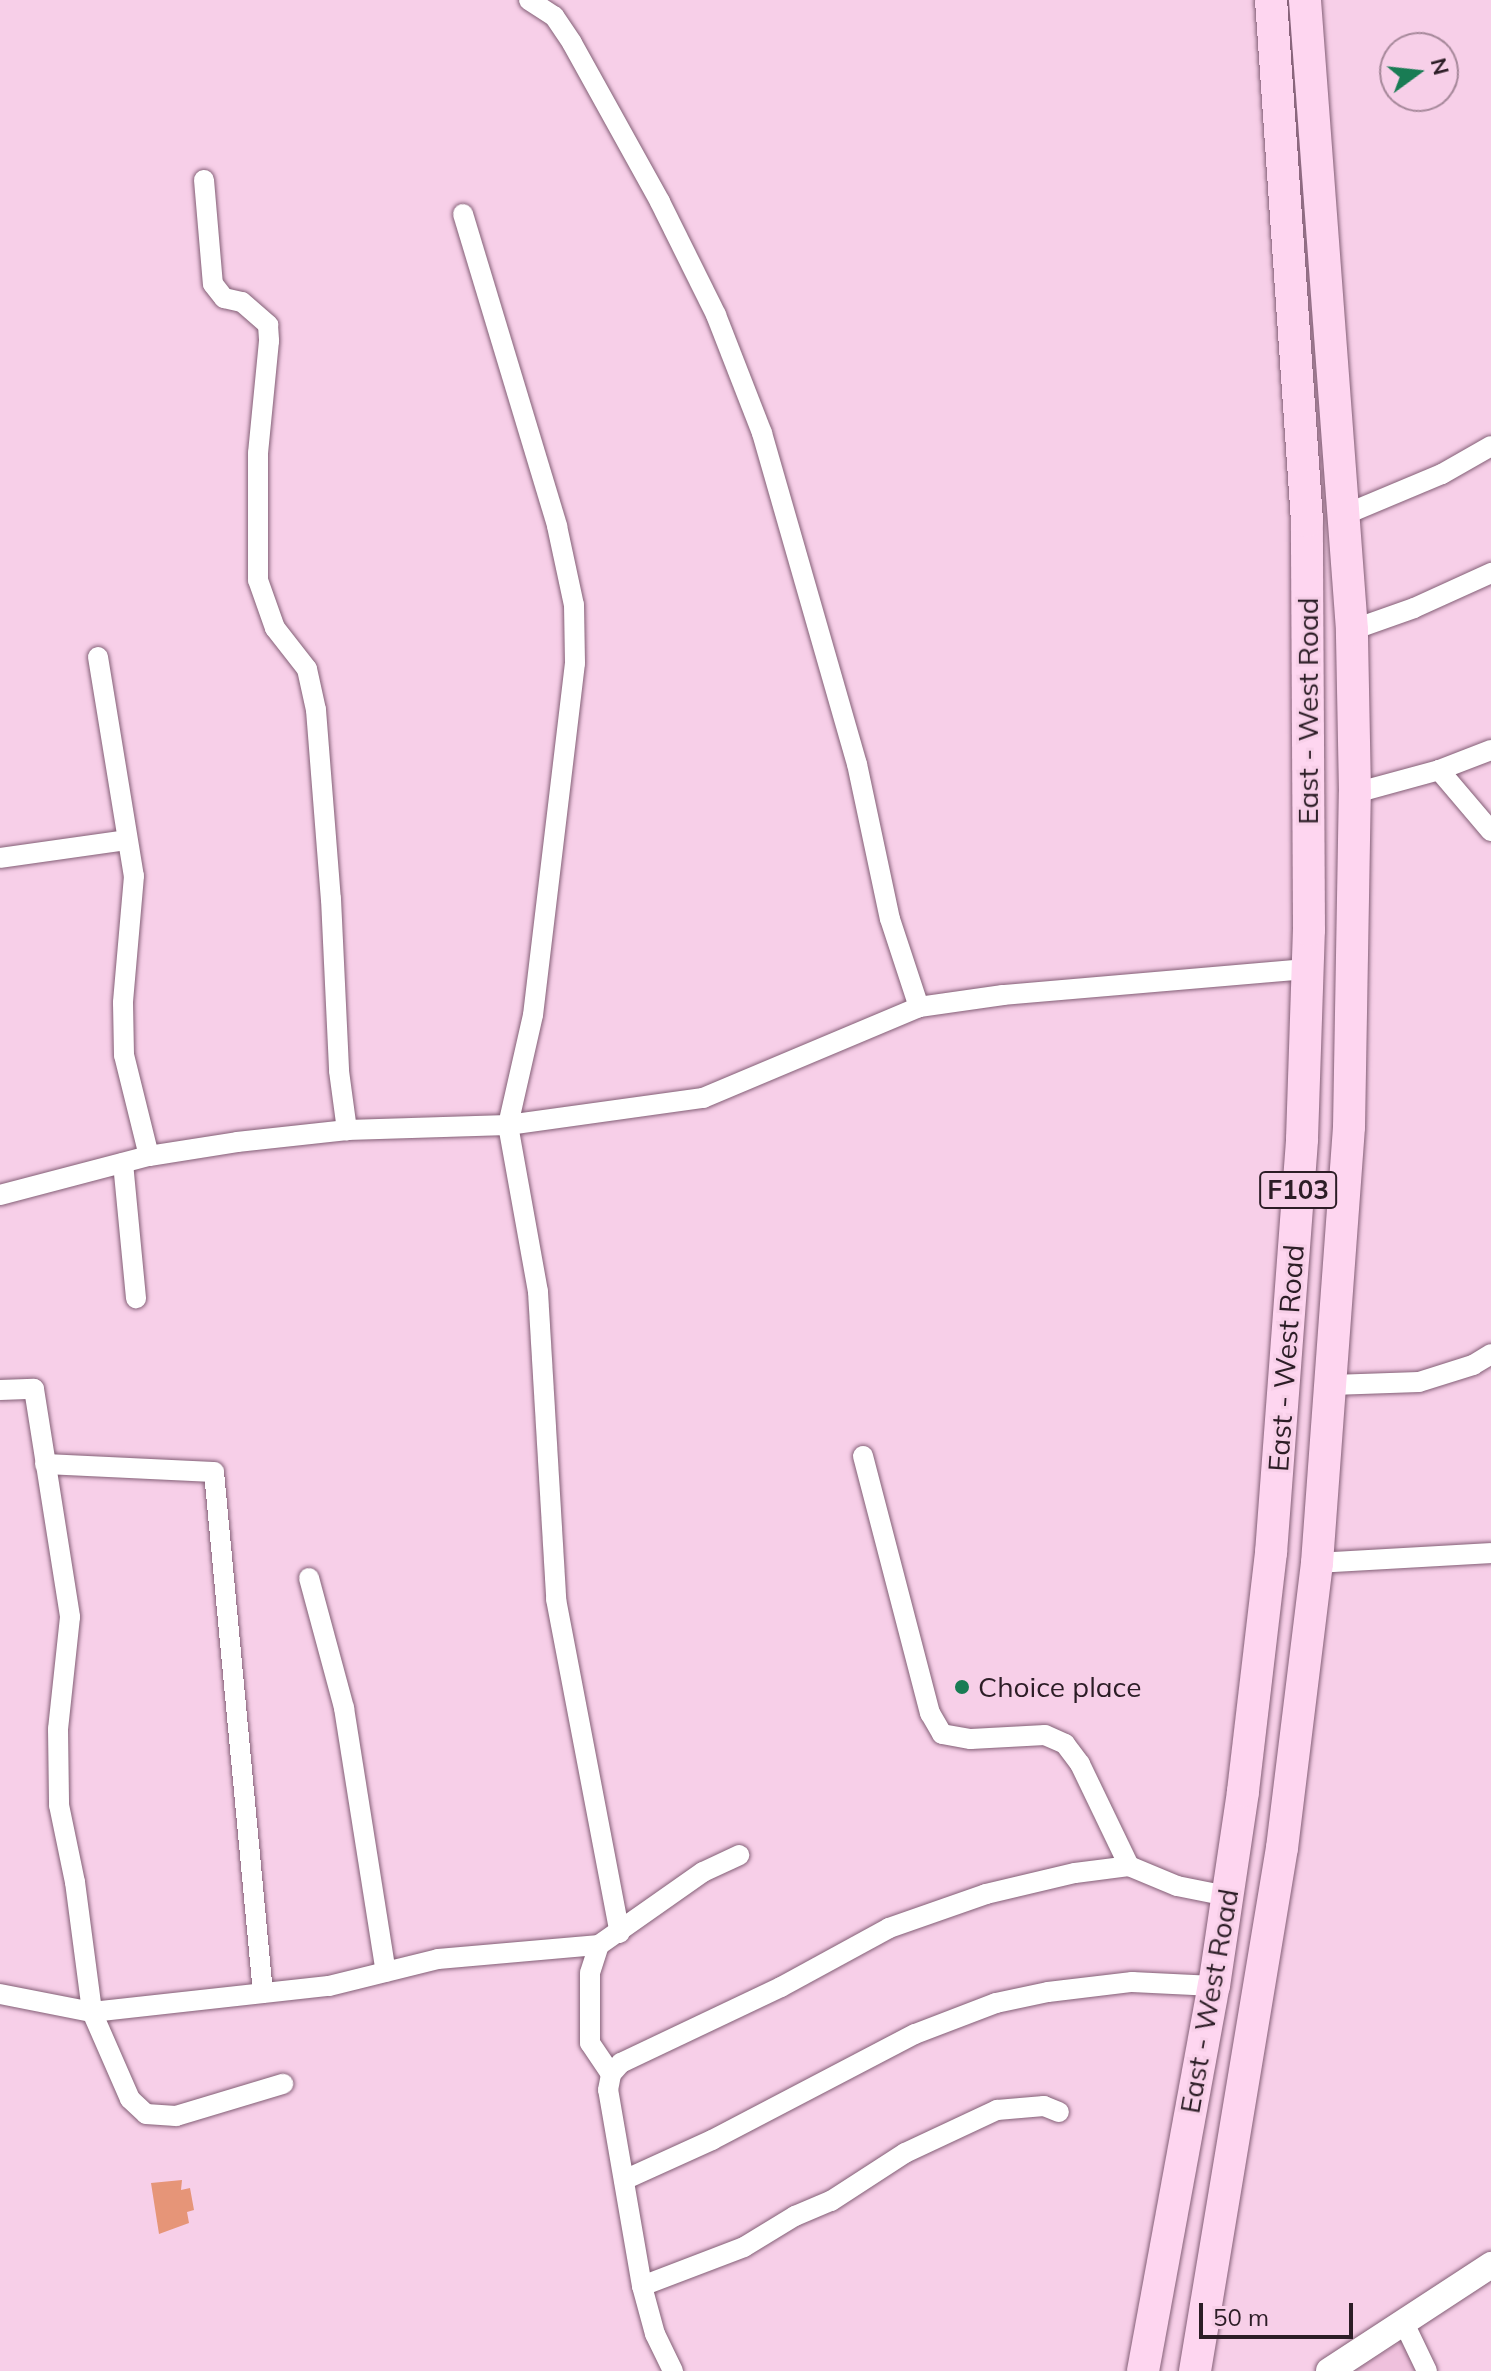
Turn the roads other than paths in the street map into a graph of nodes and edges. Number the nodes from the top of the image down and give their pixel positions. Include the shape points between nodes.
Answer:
1 (529, 0) edge
2 (1271, 0) edge
3 (1305, 0) edge
4 (204, 180) dead end
5 (463, 214) dead end
6 (1491, 446) edge
7 (1344, 515) junction
8 (1491, 573) edge
9 (1352, 630) junction
10 (98, 657) dead end
11 (1491, 750) edge
12 (1439, 770) junction
13 (1355, 793) junction
14 (1491, 831) edge
15 (127, 840) junction
16 (0, 858) edge
17 (1308, 969) junction
18 (919, 1007) junction
19 (508, 1125) junction
20 (347, 1130) junction
21 (149, 1156) junction
22 (123, 1163) junction
23 (0, 1195) edge
24 (136, 1298) dead end
25 (1491, 1354) edge
26 (1332, 1385) junction
27 (0, 1390) edge
28 (863, 1456) dead end
29 (45, 1464) junction
30 (1491, 1553) edge
31 (1317, 1563) junction
32 (309, 1578) dead end
33 (739, 1855) dead end
34 (1129, 1866) junction
35 (1227, 1896) junction
36 (620, 1933) junction
37 (599, 1945) junction
38 (386, 1972) junction
39 (1214, 1986) junction
40 (263, 1993) junction
41 (0, 1994) edge
42 (92, 2012) junction
43 (611, 2074) junction
44 (283, 2084) dead end
45 (1059, 2112) dead end
46 (624, 2180) junction
47 (1491, 2265) edge
48 (642, 2286) junction
49 (1404, 2323) junction
50 (673, 2371) edge
51 (1143, 2371) edge
52 (1195, 2371) edge
53 (1329, 2371) edge
54 (1427, 2371) edge

1 - 18 street via 554,16 572,43 660,202 716,315 762,433 857,764 890,919
2 - 17 main road, East - West Road / F103 via 1307,521
3 - 7 main road, East - West Road / F103
4 - 20 street via 213,284 224,298 242,302 268,325 258,453 258,580 275,628 307,669 316,710
5 - 19 street via 557,526 574,605 575,663 533,1015
6 - 7 street via 1442,474
7 - 9 main road, East - West Road / F103
8 - 9 street
9 - 13 main road, East - West Road / F103
10 - 15 street
11 - 12 street
12 - 13 street
12 - 14 street
13 - 26 main road, East - West Road / F103 via 1349,1127
15 - 16 street
15 - 21 street via 134,876 124,1055
17 - 18 street
17 - 35 main road, East - West Road / F103 via 1285,1398
18 - 19 street via 703,1098
19 - 20 street
19 - 36 street via 538,1292 556,1599
20 - 21 street
21 - 22 street
22 - 23 street
22 - 24 street
25 - 26 street via 1419,1382
26 - 31 main road, East - West Road / F103
27 - 29 street via 34,1389
28 - 34 street via 930,1713 942,1734 971,1739 1045,1735 1065,1744
29 - 40 street via 214,1472
29 - 42 street via 70,1617 58,1729 59,1805
30 - 31 street
31 - 52 main road, East - West Road / F103 via 1282,1848
32 - 38 street via 344,1708
33 - 36 street via 703,1872
34 - 35 street via 1177,1886
34 - 43 street via 986,1894 889,1928 781,1987 621,2063
35 - 39 main road, East - West Road / F103
36 - 37 street
37 - 38 street via 438,1959
37 - 43 street via 590,1973 590,2043
38 - 40 street via 329,1986
39 - 46 street via 1132,1982 996,2003 915,2034
39 - 51 main road, East - West Road / F103
40 - 42 street
41 - 42 street
42 - 44 street via 130,2099 146,2114 176,2116
43 - 46 street via 608,2090
45 - 48 street via 1044,2106 997,2110 905,2153 831,2201 744,2247
46 - 48 street
47 - 49 street
48 - 50 street via 655,2334
49 - 53 street
49 - 54 street

